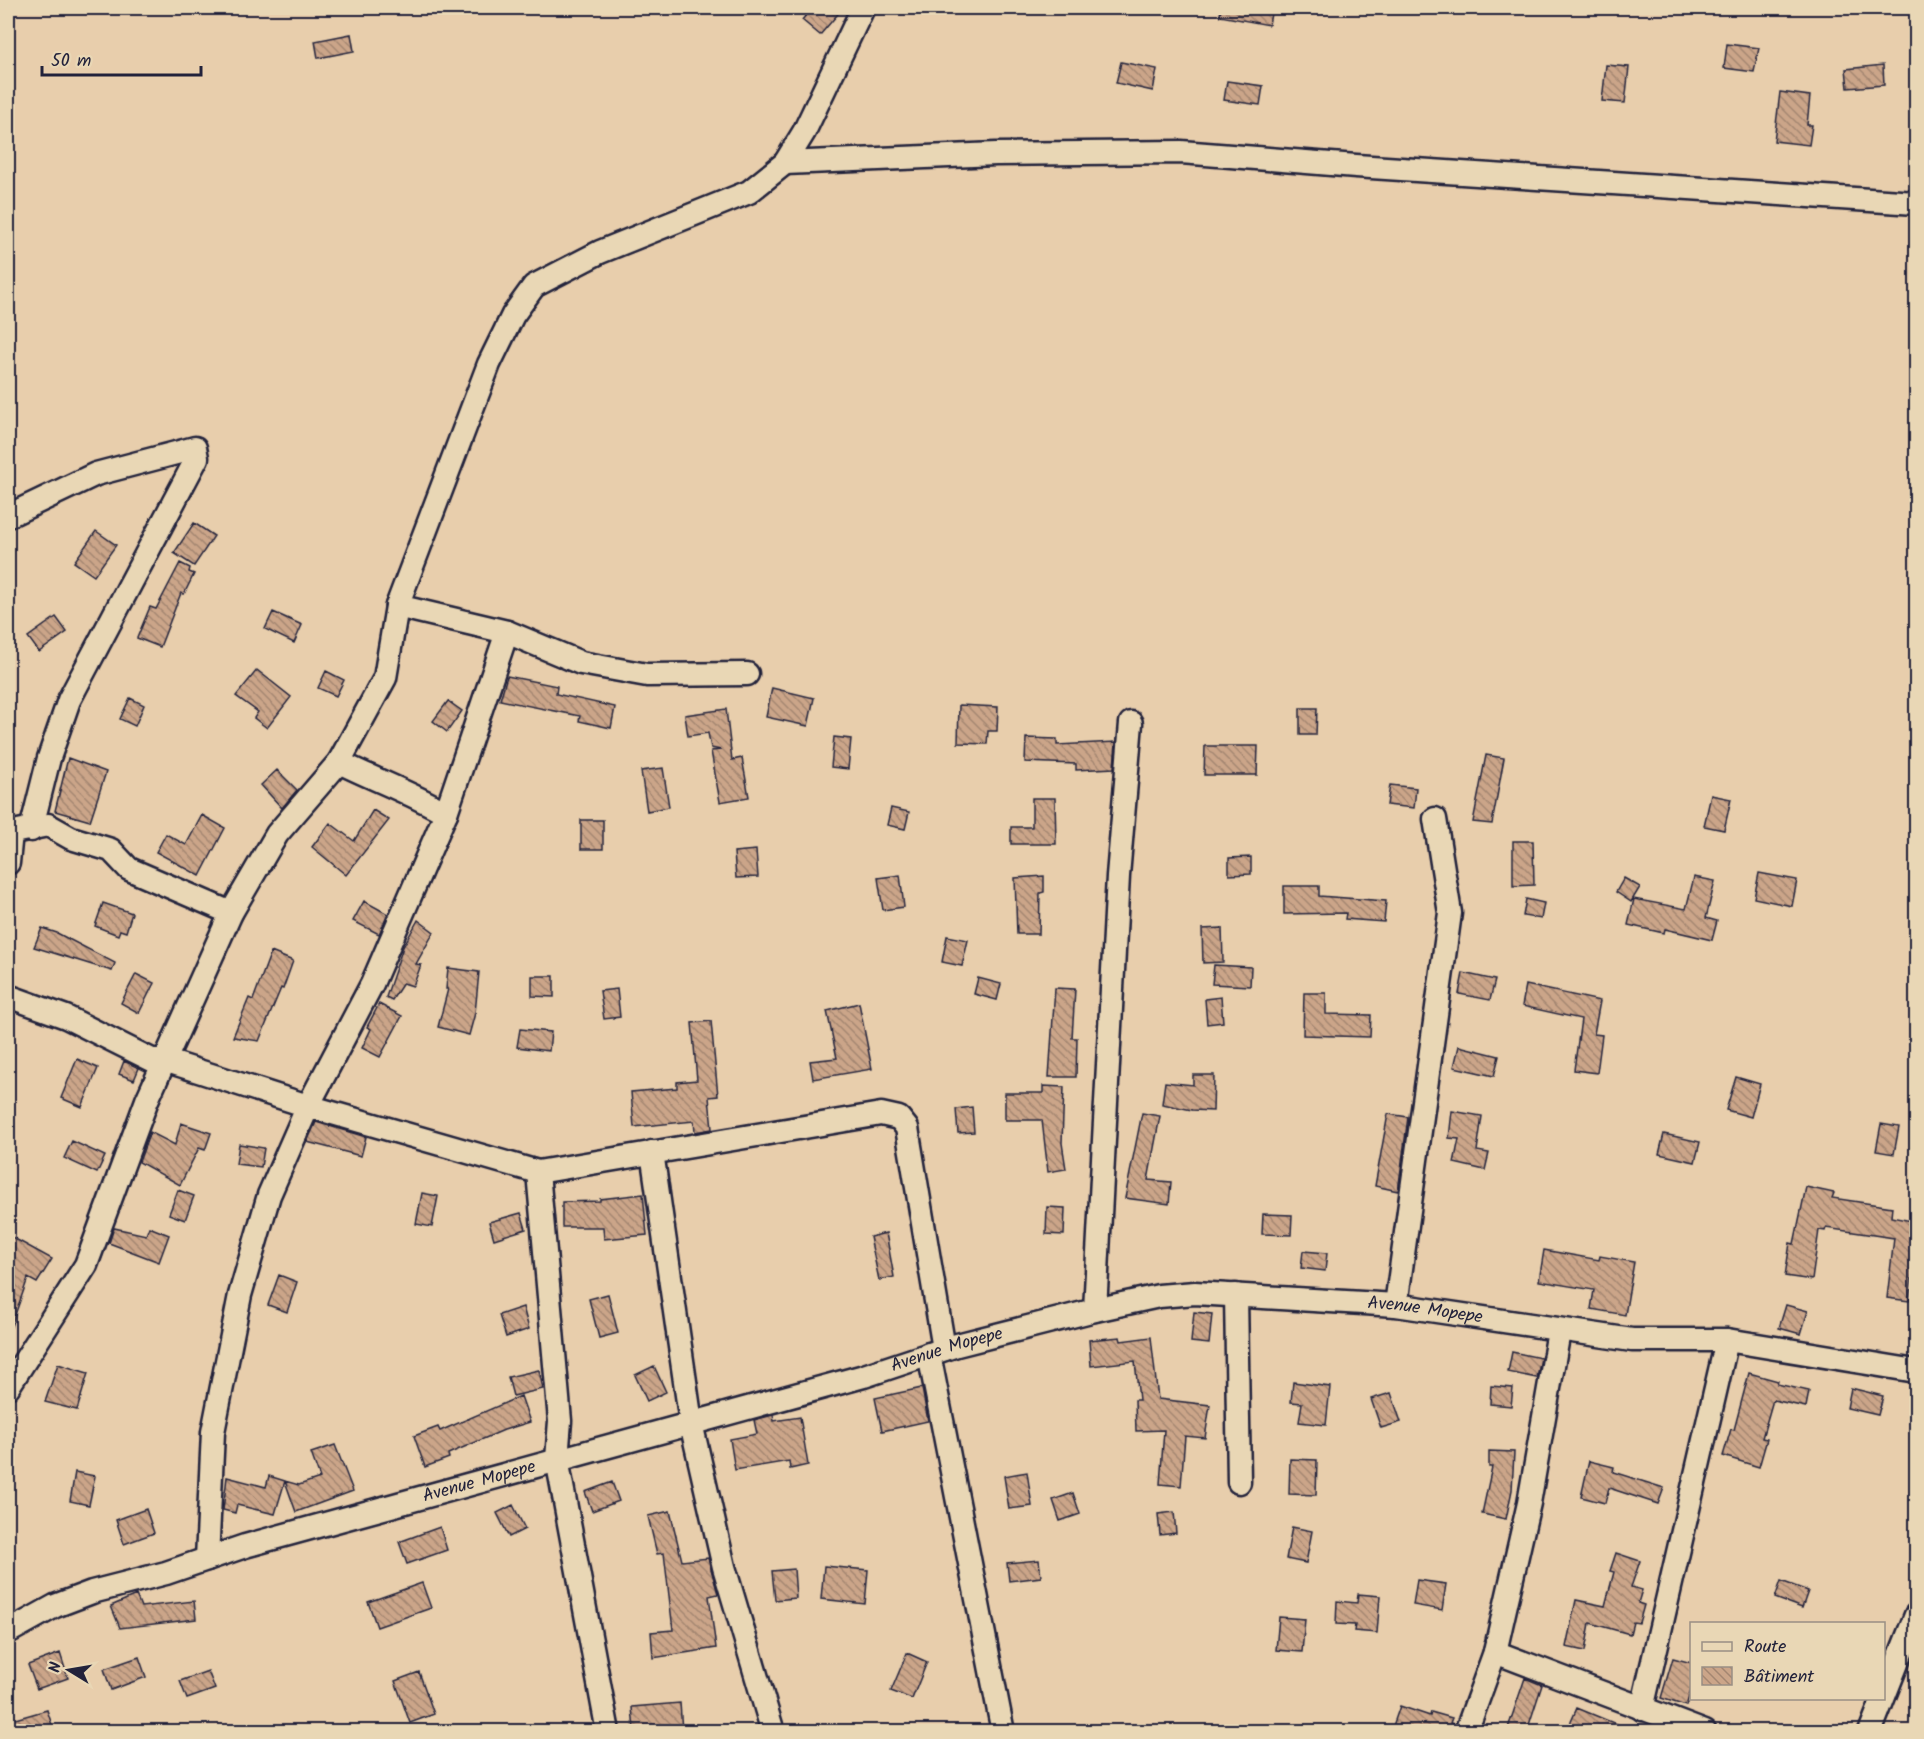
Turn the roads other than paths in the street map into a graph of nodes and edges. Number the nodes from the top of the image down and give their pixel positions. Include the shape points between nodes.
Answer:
1 (855, 12) edge
2 (785, 163) junction
3 (1917, 203) edge
4 (8, 516) edge
5 (397, 606) junction
6 (507, 632) junction
7 (747, 674) dead end
8 (1131, 723) dead end
9 (339, 762) junction
10 (446, 813) junction
11 (1436, 819) dead end
12 (16, 832) edge
13 (8, 863) edge
14 (231, 913) junction
15 (8, 996) edge
16 (164, 1060) junction
17 (308, 1106) junction
18 (652, 1152) junction
19 (538, 1172) junction
20 (1236, 1295) junction
21 (1395, 1305) junction
22 (1095, 1310) junction
23 (1559, 1331) junction
24 (1727, 1340) junction
25 (937, 1352) junction
26 (1917, 1371) edge
27 (8, 1387) edge
28 (691, 1423) junction
29 (557, 1460) junction
30 (1239, 1482) dead end
31 (207, 1559) junction
32 (1917, 1615) edge
33 (8, 1632) edge
34 (1495, 1652) junction
35 (1885, 1694) edge
36 (1883, 1700) edge
37 (1642, 1709) junction
38 (608, 1731) edge
39 (773, 1731) edge
40 (1003, 1731) edge
41 (1466, 1731) edge
42 (1705, 1731) edge
43 (1870, 1731) edge

1 - 2 street via 804,132
2 - 3 street via 996,154 1181,152
2 - 5 street via 749,192 600,252 534,286 513,315 489,364
4 - 12 street via 96,474 195,448 197,458 69,700 49,758
5 - 6 street
5 - 9 street via 385,678
6 - 7 street via 581,663 647,675
6 - 10 street
8 - 22 street via 1118,876
9 - 10 street
9 - 14 street via 277,834
10 - 17 street via 372,984
11 - 21 street via 1450,913
12 - 13 street
12 - 14 street via 48,825 71,838 111,850 129,869
14 - 16 street
15 - 16 street via 66,1017 152,1060
16 - 17 street
16 - 27 street via 86,1265
17 - 19 street
17 - 31 street via 268,1195 240,1295 213,1432
18 - 19 street
18 - 25 street via 881,1114 899,1118 907,1128
18 - 28 street
19 - 29 street via 560,1421
20 - 21 street, Avenue Mopepe
20 - 22 street, Avenue Mopepe via 1159,1296
20 - 30 street
21 - 23 street, Avenue Mopepe
22 - 25 street, Avenue Mopepe
23 - 24 street, Avenue Mopepe via 1632,1340
23 - 34 street via 1529,1503
24 - 26 street, Avenue Mopepe
24 - 37 street
25 - 28 street, Avenue Mopepe
25 - 40 street
28 - 29 street, Avenue Mopepe
28 - 39 street via 724,1567
29 - 31 street, Avenue Mopepe
29 - 38 street
31 - 33 street, Avenue Mopepe via 92,1592 55,1606
32 - 35 street
34 - 37 street
34 - 41 street
36 - 43 street
37 - 42 street

